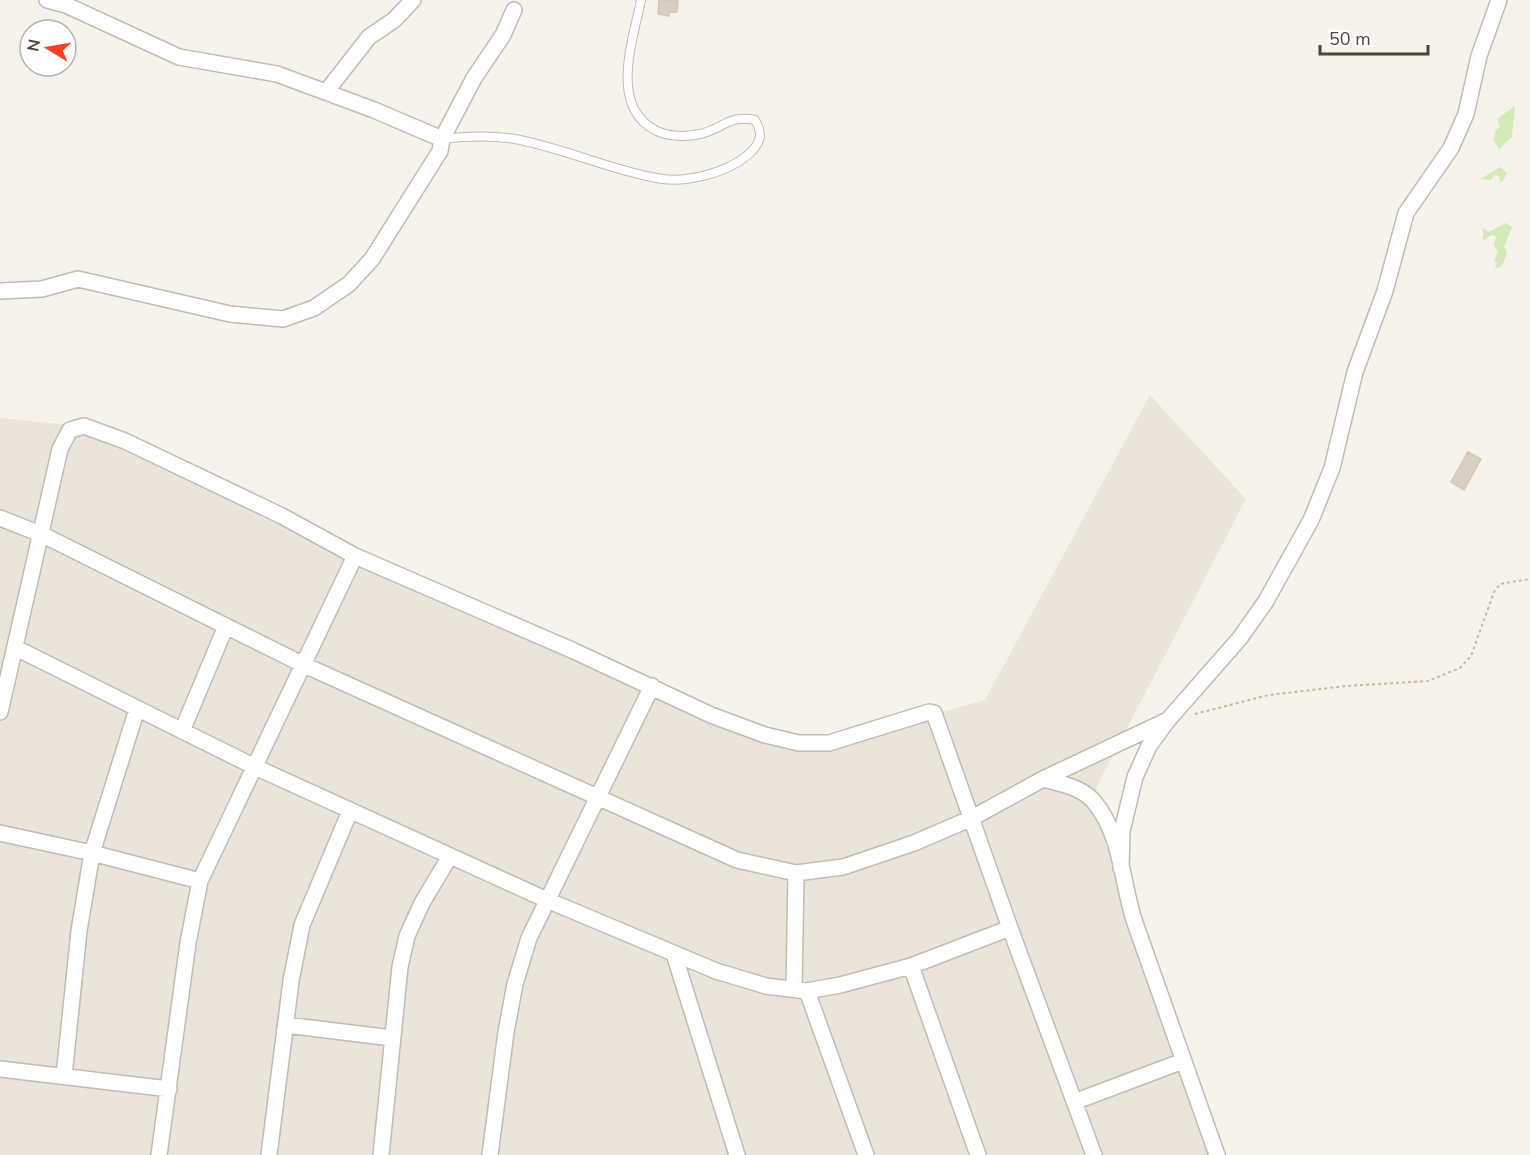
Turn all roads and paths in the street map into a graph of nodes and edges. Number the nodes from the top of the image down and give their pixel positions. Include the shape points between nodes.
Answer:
1 (47, 0) edge
2 (413, 0) edge
3 (641, 0) edge
4 (1499, 0) edge
5 (514, 10) dead end
6 (326, 92) junction
7 (442, 139) junction
8 (0, 291) edge
9 (0, 518) edge
10 (43, 535) junction
11 (355, 556) junction
12 (1530, 579) edge
13 (226, 626) junction
14 (15, 648) junction
15 (302, 664) junction
16 (652, 686) junction
17 (137, 709) junction
18 (0, 712) edge
19 (1168, 720) junction
20 (182, 731) junction
21 (254, 766) junction
22 (1043, 779) junction
23 (597, 796) junction
24 (350, 811) junction
25 (972, 818) junction
26 (0, 833) edge
27 (92, 853) junction
28 (450, 856) junction
29 (1121, 868) junction
30 (796, 873) junction
31 (200, 881) junction
32 (548, 900) junction
33 (1010, 928) junction
34 (674, 954) junction
35 (911, 966) junction
36 (800, 990) junction
37 (286, 1025) junction
38 (393, 1038) junction
39 (1183, 1061) junction
40 (0, 1069) edge
41 (63, 1076) junction
42 (169, 1089) junction
43 (1074, 1102) junction
44 (159, 1155) edge
45 (269, 1155) edge
46 (381, 1155) edge
47 (490, 1155) edge
48 (737, 1155) edge
49 (866, 1155) edge
50 (978, 1155) edge
51 (1094, 1155) edge
52 (1217, 1155) edge

1 - 6 street via 179,57 277,74
2 - 6 street via 394,20 369,37
3 - 7 lane via 627,87 633,110 642,124 661,134 682,136 701,134 739,117 755,120 761,129 759,142 749,154 724,169 694,177 658,179 514,139 477,135
4 - 19 street via 1479,56 1462,123 1407,213 1386,291 1355,372 1332,468 1311,520 1266,601 1240,638
5 - 7 street
6 - 7 street
7 - 8 street via 440,151 372,260 349,284 304,312 283,319 230,314 78,279 42,289
9 - 10 street
10 - 11 street via 60,448 70,430 84,426 125,441 261,506
10 - 13 street
10 - 14 street
11 - 15 street
11 - 16 street
12 - 19 path via 1500,584 1471,656 1460,668 1428,681 1269,695
13 - 15 street
13 - 20 street
14 - 17 street
14 - 18 street
15 - 21 street
15 - 23 street
16 - 23 street
16 - 25 street via 711,715 799,743 829,743 934,713
17 - 20 street
17 - 27 street
19 - 22 street
19 - 29 street via 1149,746 1135,777 1122,831
20 - 21 street
21 - 24 street
21 - 31 street
22 - 25 street
22 - 29 street via 1075,788 1094,801 1113,838
23 - 30 street via 737,860
23 - 32 street
24 - 28 street
24 - 37 street via 302,925
25 - 30 street via 843,867
25 - 33 street
26 - 27 street
27 - 31 street
27 - 41 street
28 - 32 street
28 - 38 street via 407,936
29 - 39 street via 1134,921
30 - 36 street
31 - 42 street
32 - 34 street
32 - 47 street via 529,938 515,984
33 - 35 street
33 - 43 street
34 - 36 street via 766,986
34 - 48 street
35 - 36 street
35 - 50 street
36 - 49 street
37 - 38 street
37 - 45 street
38 - 46 street
39 - 43 street
39 - 52 street
40 - 41 street
41 - 42 street
42 - 44 street
43 - 51 street

